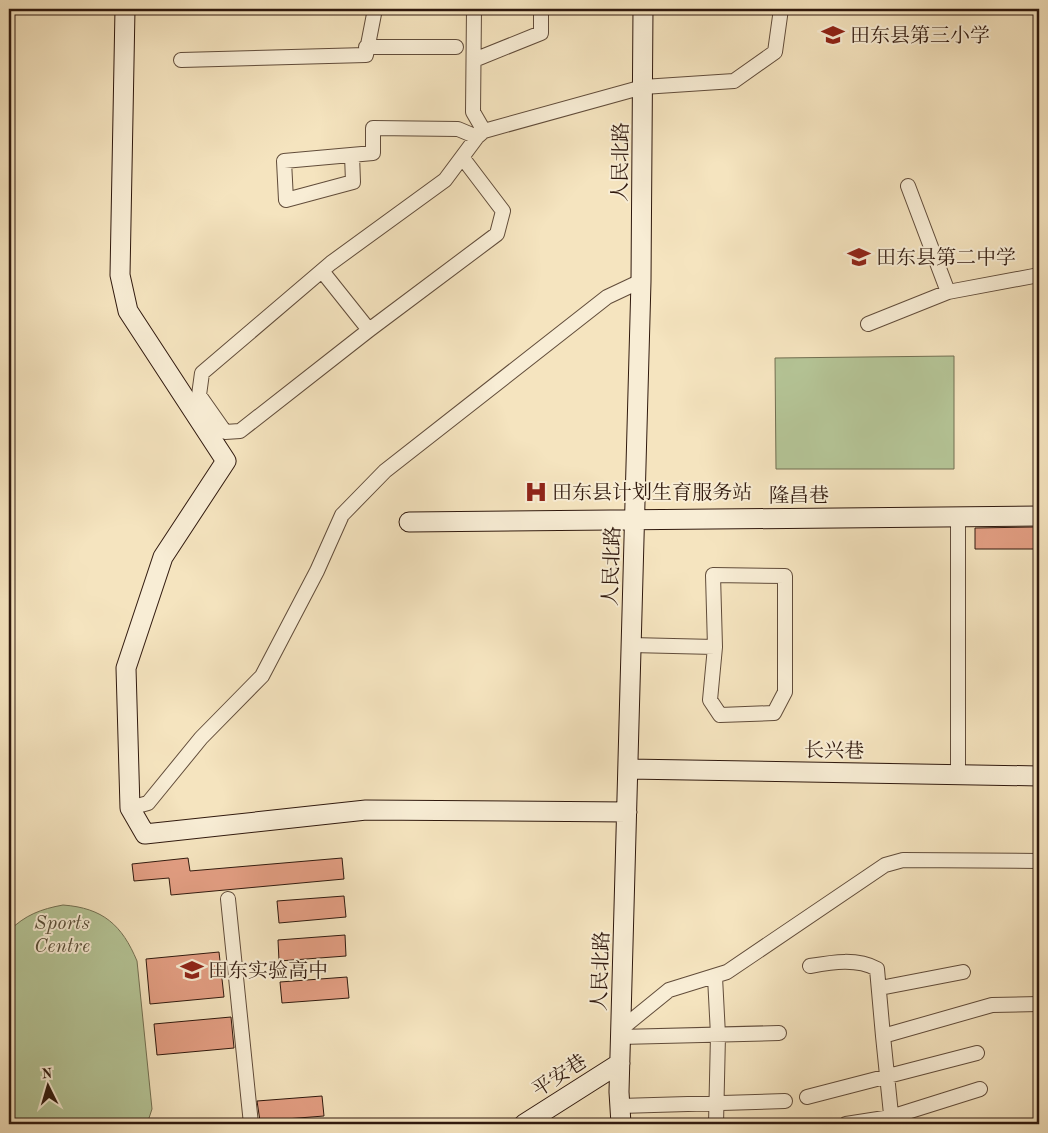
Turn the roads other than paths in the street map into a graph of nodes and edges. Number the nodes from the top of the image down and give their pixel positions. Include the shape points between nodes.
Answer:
1 (125, 9) edge
2 (376, 9) edge
3 (474, 9) edge
4 (541, 9) edge
5 (643, 9) edge
6 (781, 9) edge
7 (366, 47) junction
8 (456, 47) dead end
9 (181, 60) dead end
10 (474, 60) junction
11 (643, 87) junction
12 (480, 134) junction
13 (352, 155) junction
14 (462, 157) junction
15 (908, 186) dead end
16 (322, 271) junction
17 (1039, 275) edge
18 (641, 281) junction
19 (948, 292) junction
20 (868, 324) dead end
21 (369, 330) junction
22 (1039, 516) edge
23 (958, 517) junction
24 (635, 518) junction
25 (409, 522) dead end
26 (631, 645) junction
27 (714, 647) junction
28 (628, 769) junction
29 (958, 774) junction
30 (1039, 776) edge
31 (130, 808) junction
32 (626, 812) junction
33 (1039, 861) edge
34 (228, 899) dead end
35 (810, 966) dead end
36 (963, 972) dead end
37 (715, 977) junction
38 (880, 988) junction
39 (1039, 1004) edge
40 (620, 1033) junction
41 (779, 1033) dead end
42 (718, 1035) junction
43 (883, 1036) junction
44 (977, 1053) dead end
45 (620, 1063) junction
46 (887, 1076) junction
47 (980, 1088) dead end
48 (807, 1097) dead end
49 (785, 1102) dead end
50 (716, 1103) junction
51 (620, 1106) junction
52 (892, 1120) edge
53 (251, 1124) edge
54 (524, 1124) edge
55 (621, 1124) edge
56 (716, 1124) edge
57 (846, 1124) edge

1 - 31 street via 120,275 128,311 226,461 164,557 126,668
2 - 7 street
3 - 10 street
4 - 10 street via 541,32
5 - 11 street, 人民北路
6 - 11 street via 775,52 734,82
7 - 8 street
7 - 9 street via 366,56
10 - 12 street via 473,112
11 - 12 street
11 - 18 street, 人民北路
12 - 13 street via 458,129 373,128 373,153
12 - 14 street
13 - 13 street via 284,161 286,200 354,182
14 - 16 street via 445,180
14 - 21 street via 503,211 497,234
15 - 19 street
16 - 21 street
16 - 21 street via 202,373 198,395 225,432 240,431
17 - 19 street
18 - 24 street, 人民北路
18 - 31 street via 607,297 378,477 342,515 317,571 262,676 201,738 148,803
19 - 20 street
22 - 23 street, 隆昌巷
23 - 24 street, 隆昌巷
23 - 29 street
24 - 25 street, 隆昌巷
24 - 26 street, 人民北路
26 - 27 street
26 - 28 street, 人民北路
27 - 27 street via 713,575 785,576 785,692 774,712 720,715 710,700
28 - 29 street, 长兴巷
28 - 32 street, 人民北路
29 - 30 street, 长兴巷
31 - 32 street via 145,834 366,810
32 - 40 street, 人民北路
33 - 37 street via 903,860 885,865
34 - 53 street
35 - 38 street via 835,962 866,963 877,970
36 - 38 street
37 - 40 street via 669,990
37 - 42 street
38 - 43 street
39 - 43 street via 992,1004
40 - 42 street
40 - 45 street, 人民北路
41 - 42 street
42 - 50 street
43 - 46 street
44 - 46 street
45 - 51 street, 人民北路
45 - 54 street, 平安巷
46 - 48 street
46 - 52 street
47 - 52 street
49 - 50 street
50 - 51 street
50 - 56 street
51 - 55 street, 人民北路
52 - 57 street

